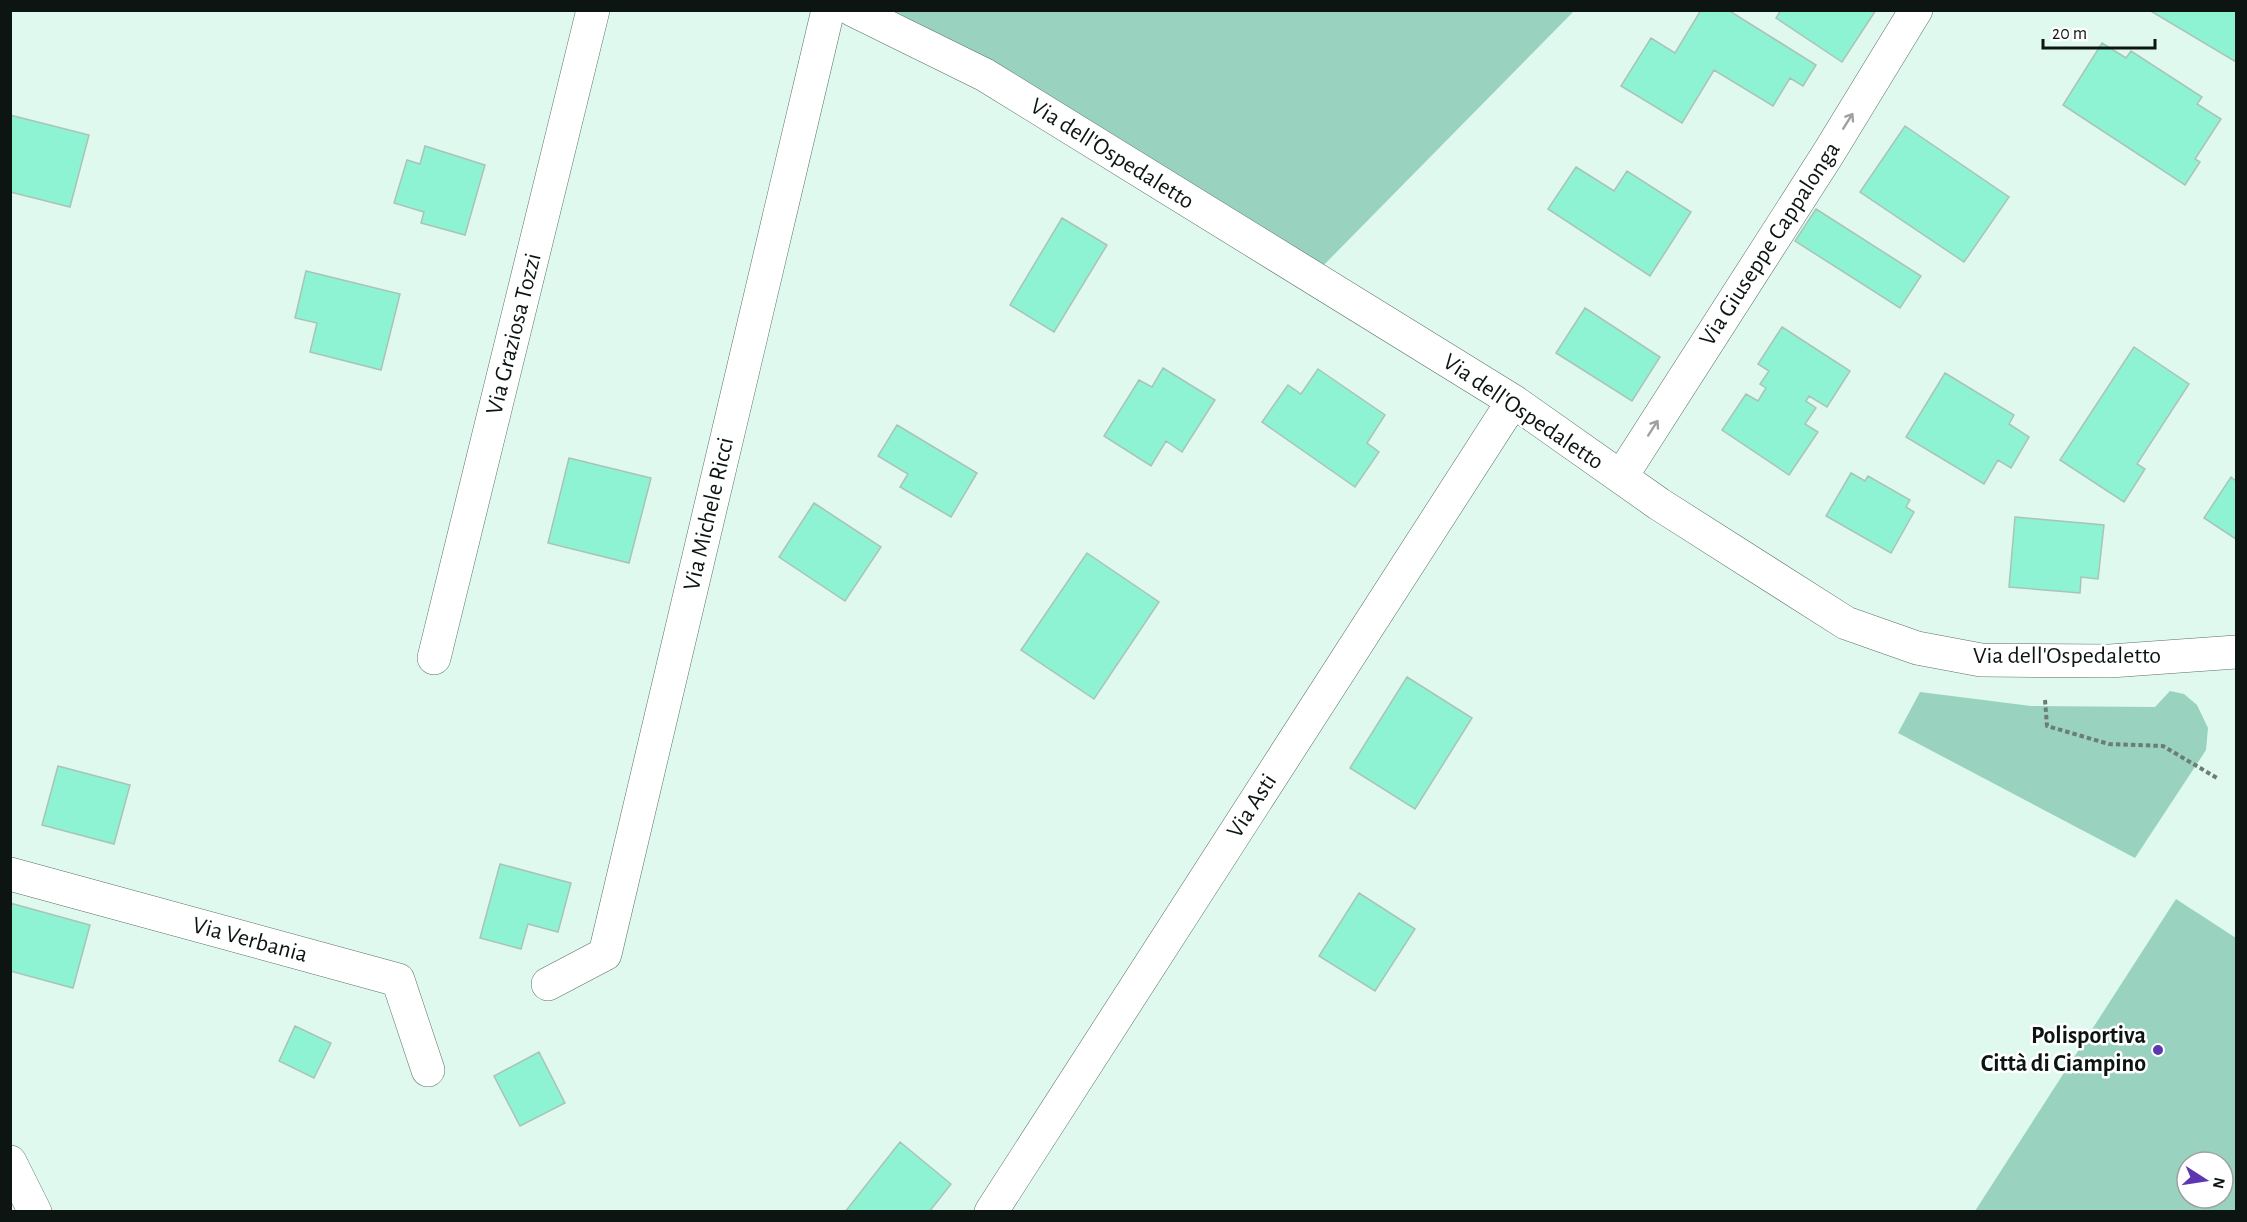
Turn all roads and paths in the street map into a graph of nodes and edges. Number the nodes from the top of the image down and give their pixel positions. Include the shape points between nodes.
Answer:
1 (593, 10) edge
2 (828, 10) edge
3 (853, 10) edge
4 (1916, 10) edge
5 (1513, 401) junction
6 (1621, 477) junction
7 (2236, 652) edge
8 (434, 658) dead end
9 (2044, 700) dead end
10 (2217, 778) dead end
11 (10, 874) edge
12 (548, 984) dead end
13 (428, 1070) dead end
14 (10, 1162) edge
15 (35, 1212) edge
16 (992, 1212) edge

1 - 8 street, Via Graziosa Tozzi
2 - 12 street, Via Michele Ricci via 605,954
3 - 5 street, Via dell'Ospedaletto via 985,75
6 -> 4 street, Via Giuseppe Cappalonga
5 - 6 street, Via dell'Ospedaletto
5 - 16 street, Via Asti
6 - 7 street, Via dell'Ospedaletto via 1846,623 1917,648 1981,660 2110,661
9 - 10 path via 2047,726 2109,744 2163,746
11 - 13 street, Via Verbania via 398,980
14 - 15 street

